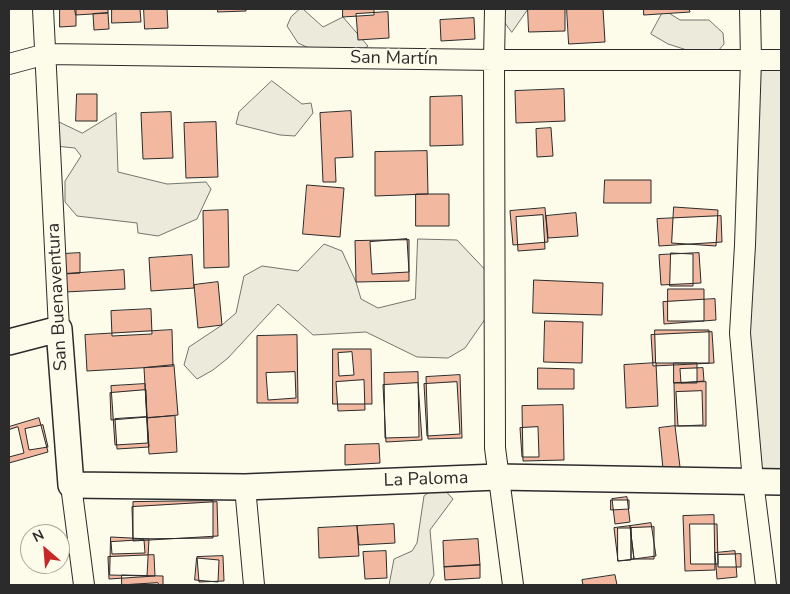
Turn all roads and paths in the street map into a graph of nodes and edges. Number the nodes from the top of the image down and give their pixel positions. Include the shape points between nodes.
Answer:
1 (43, 9) edge
2 (495, 9) edge
3 (750, 9) edge
4 (46, 54) junction
5 (494, 60) junction
6 (751, 60) junction
7 (781, 60) edge
8 (9, 64) edge
9 (59, 329) junction
10 (9, 342) edge
11 (498, 477) junction
12 (754, 481) junction
13 (781, 482) edge
14 (71, 485) junction
15 (245, 487) junction
16 (80, 584) edge
17 (254, 585) edge
18 (513, 585) edge
19 (766, 585) edge

1 - 4 street, San Buenaventura
2 - 5 street
3 - 6 street
4 - 5 street, San Martín
4 - 8 street, San Martín
4 - 9 street, San Buenaventura
5 - 6 street, San Martín
5 - 11 street via 495,448
6 - 7 street, San Martín
6 - 12 street via 740,333
9 - 10 street
9 - 14 street, San Buenaventura
11 - 12 street, La Paloma
11 - 15 street, La Paloma
11 - 18 street
12 - 13 street, La Paloma
12 - 19 street
14 - 15 street, La Paloma
14 - 16 street, San Buenaventura
15 - 17 street

